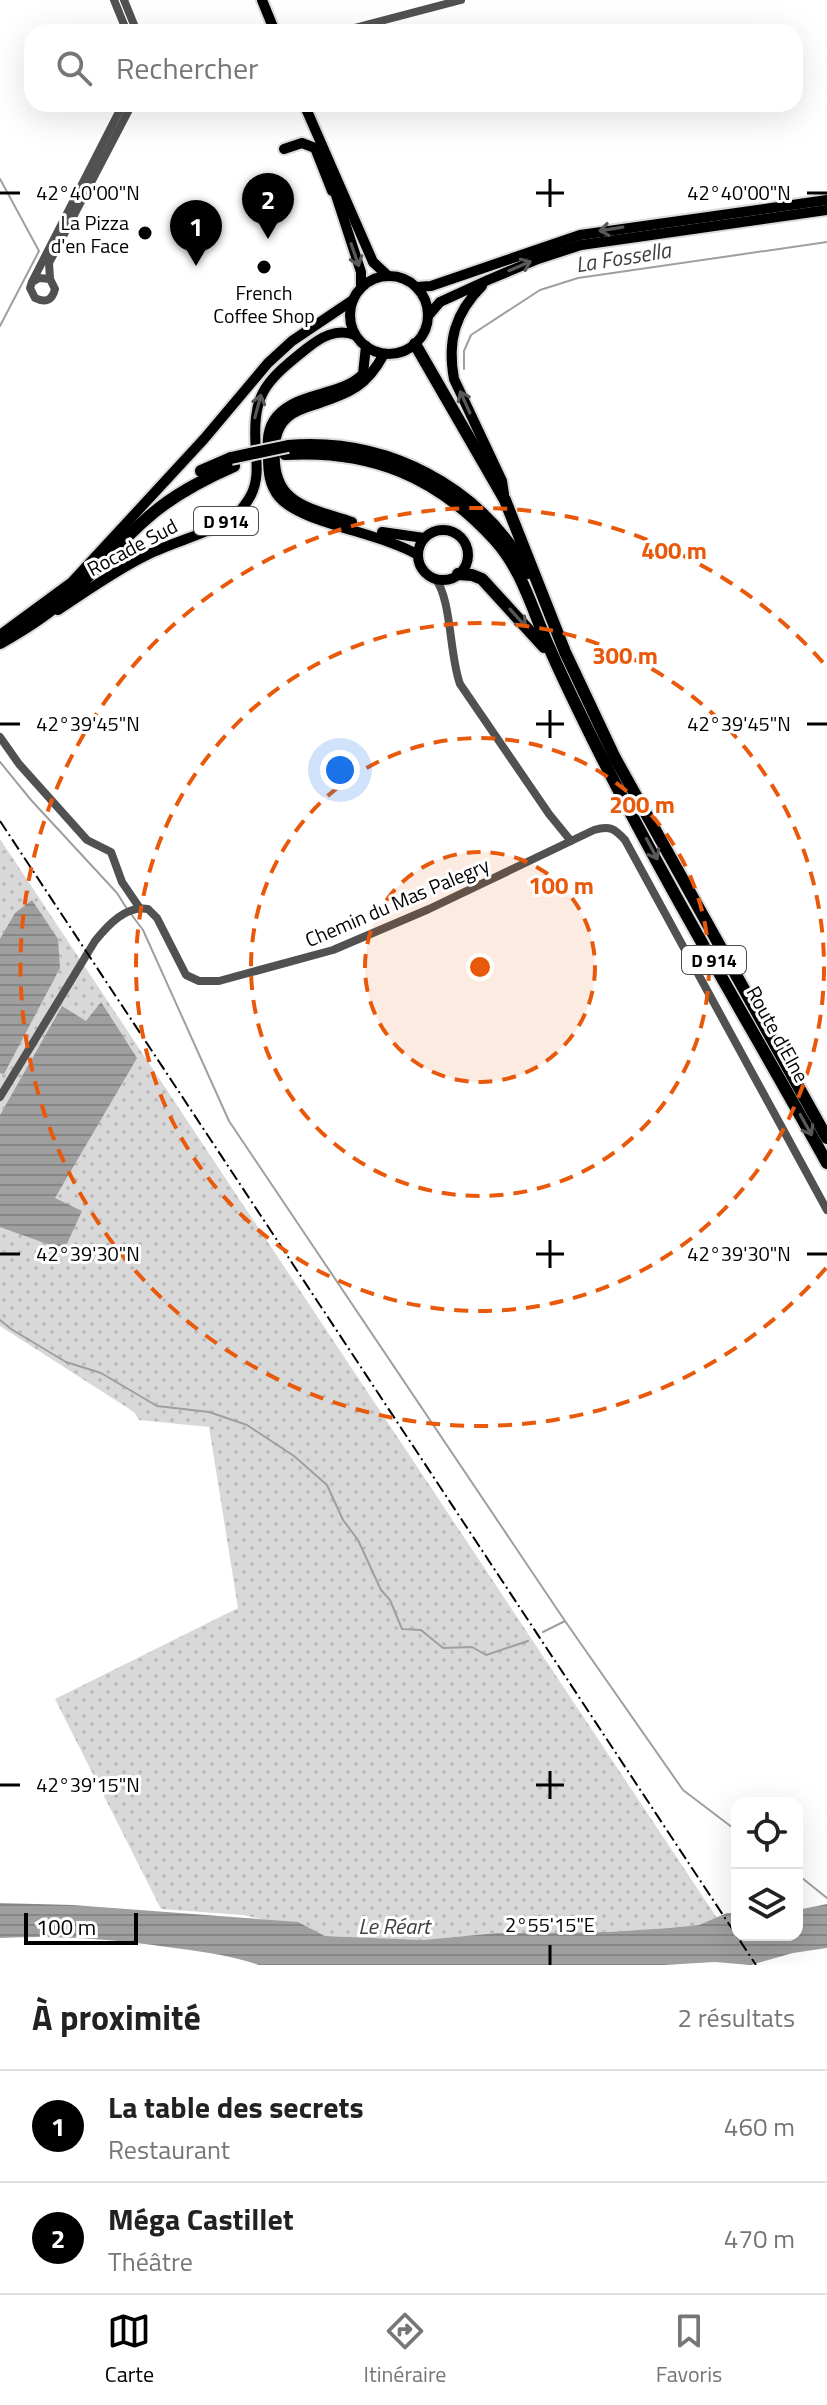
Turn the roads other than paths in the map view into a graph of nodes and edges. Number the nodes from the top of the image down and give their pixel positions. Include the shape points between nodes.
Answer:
1 (114, 0) edge
2 (124, 0) edge
3 (262, 0) edge
4 (461, 0) edge
5 (124, 24) edge
6 (134, 24) edge
7 (272, 24) edge
8 (370, 24) edge
9 (119, 112) edge
10 (128, 112) edge
11 (307, 112) edge
12 (319, 139) junction
13 (284, 149) dead end
14 (827, 200) edge
15 (827, 210) edge
16 (344, 223) junction
17 (388, 276) junction
18 (50, 279) junction
19 (488, 280) junction
20 (32, 282) junction
21 (361, 287) junction
22 (417, 287) junction
23 (353, 300) junction
24 (428, 316) junction
25 (355, 335) junction
26 (415, 344) junction
27 (366, 346) junction
28 (384, 354) junction
29 (287, 450) junction
30 (232, 462) junction
31 (505, 500) junction
32 (116, 536) junction
33 (424, 538) junction
34 (418, 555) junction
35 (453, 577) junction
36 (435, 578) junction
37 (445, 601) junction
38 (552, 618) junction
39 (0, 635) edge
40 (0, 644) edge
41 (0, 737) edge
42 (601, 756) junction
43 (571, 841) junction
44 (137, 908) junction
45 (793, 1077) junction
46 (0, 1097) edge
47 (827, 1130) edge
48 (827, 1138) edge
49 (827, 1163) edge
50 (827, 1210) edge

1 - 5 street
2 - 6 street
3 - 7 main road
4 - 8 street
9 - 20 street
10 - 18 street via 49,263
11 - 12 main road
12 - 16 main road
12 - 17 main road via 373,262
13 - 16 main road via 302,143 315,148
14 -> 22 main road via 580,235
19 -> 15 main road via 581,245
16 -> 21 main road
17 - 21 main road
17 - 22 main road
18 - 20 street
18 - 20 street via 55,289 49,300 31,294
19 - 24 main road via 440,302
31 -> 19 main road via 502,481 452,365 459,315
21 - 23 main road
22 - 24 main road
23 - 25 main road via 350,318
23 - 32 main road, Rocade Sud / D 914 via 268,363
24 - 26 main road
25 - 27 main road
40 -> 25 main road, Rocade Sud / D 914 via 144,556 232,519 256,481 254,425 264,389 277,372 333,332
26 - 28 main road
26 - 31 highway
27 - 28 main road
27 - 34 main road, D 914 via 363,374 353,384 287,407 277,417 267,439 268,473 290,508 381,537
28 - 33 main road via 353,392 304,408 282,423 274,450 276,477 297,503 382,532
29 - 30 highway, D 914
29 - 38 highway, D 914 via 327,444 361,449 438,479 498,529
29 - 42 highway, D 914 via 391,466 438,490 481,526 524,585
30 - 32 highway, D 914 via 194,474
30 - 40 highway, D 914 via 145,519 68,596
31 - 38 highway
32 - 39 main road, Rocade Sud / D 914 via 62,591
33 - 34 main road
33 - 35 main road via 438,530 460,537 467,561
34 - 36 main road via 426,574
35 - 36 main road
35 - 37 street
35 -> 42 highway via 482,579 542,643
36 - 37 street
37 - 43 street via 460,684
38 - 45 highway, Route d'Elne / D 914 via 615,758
41 - 44 street via 87,840 111,852
42 -> 49 highway, Route d'Elne / D 914
43 - 44 street, Chemin du Mas Palegry via 333,950 219,981 186,975 157,918 148,909
43 - 50 street via 609,827 625,840
44 - 46 street via 109,923 95,941
45 - 47 highway
45 - 48 highway, Route d'Elne / D 914

